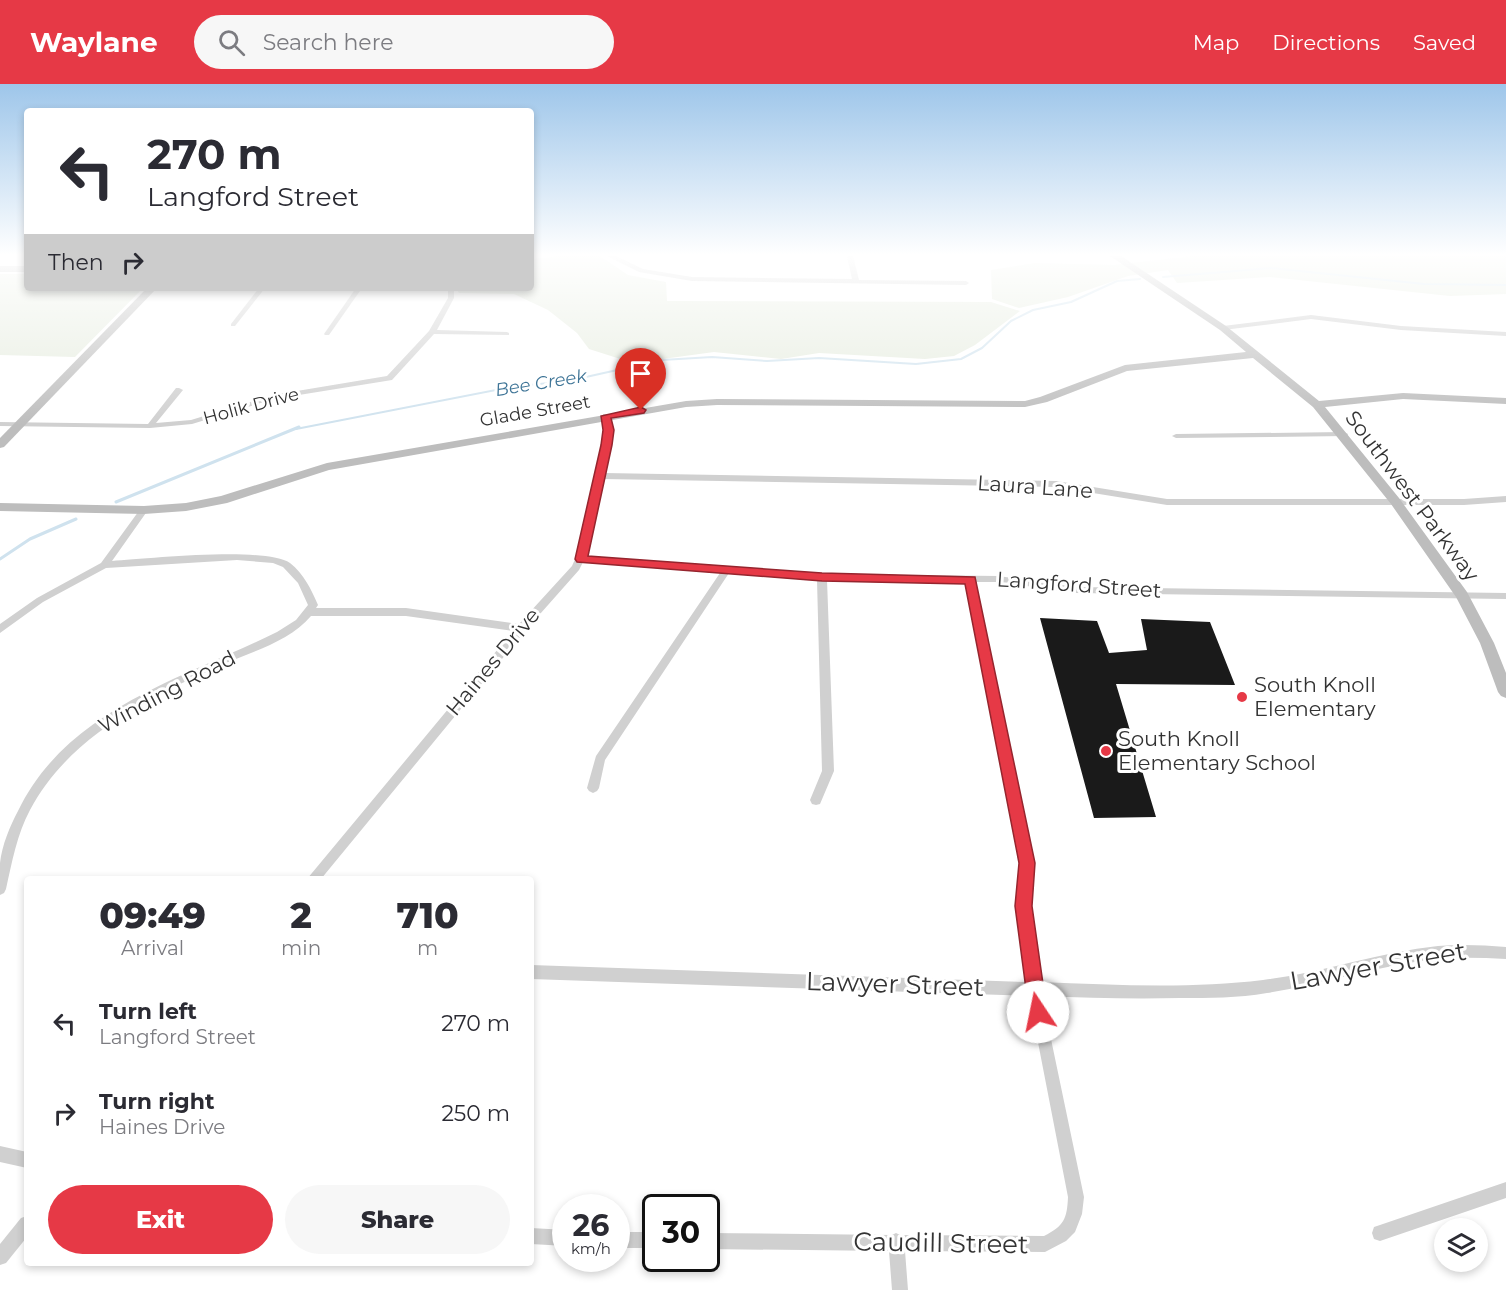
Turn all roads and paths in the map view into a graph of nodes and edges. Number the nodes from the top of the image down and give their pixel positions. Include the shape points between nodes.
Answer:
1 (129, 312) edge
2 (243, 312) edge
3 (342, 312) edge
4 (443, 312) edge
5 (1201, 312) edge
6 (233, 326) dead end
7 (1223, 328) junction
8 (432, 332) junction
9 (327, 334) dead end
10 (507, 334) dead end
11 (1506, 334) edge
12 (1257, 354) junction
13 (179, 390) dead end
14 (1506, 401) edge
15 (1317, 405) junction
16 (606, 416) junction
17 (0, 424) edge
18 (21, 424) junction
19 (150, 426) junction
20 (1344, 434) junction
21 (1176, 436) dead end
22 (0, 445) edge
23 (600, 477) junction
24 (1506, 499) edge
25 (1395, 501) junction
26 (0, 507) edge
27 (144, 510) junction
28 (581, 559) junction
29 (104, 565) junction
30 (726, 571) junction
31 (822, 577) junction
32 (970, 580) junction
33 (1462, 595) junction
34 (1506, 596) edge
35 (310, 612) junction
36 (521, 628) junction
37 (0, 629) edge
38 (1506, 692) edge
39 (593, 788) dead end
40 (816, 800) dead end
41 (315, 876) edge
42 (0, 890) edge
43 (1506, 953) edge
44 (534, 972) edge
45 (1034, 988) junction
46 (0, 1154) edge
47 (24, 1159) edge
48 (1506, 1190) edge
49 (24, 1228) edge
50 (1380, 1233) dead end
51 (534, 1236) edge
52 (552, 1237) edge
53 (720, 1240) edge
54 (896, 1241) junction
55 (0, 1257) edge
56 (900, 1290) edge

1 - 18 street
2 - 6 street
3 - 9 street
4 - 8 street, Holik Drive
5 - 7 street, Southwest Parkway
7 - 11 street via 1311,317 1401,328
7 - 12 street, Southwest Parkway
8 - 10 street
8 - 19 street, Holik Drive via 388,378 273,397 192,422
12 - 15 street, Southwest Parkway
12 - 16 street, Glade Street via 1125,368 1025,404 717,402
13 - 19 street
14 - 15 street via 1403,396
15 - 20 street, Southwest Parkway
16 - 23 street, Haines Drive via 609,430
16 - 27 street, Glade Street via 327,467 203,504
17 - 18 street, Holik Drive
18 - 19 street, Holik Drive
18 - 22 street
20 - 21 street
20 - 25 street, Southwest Parkway
23 - 25 street, Laura Lane via 1056,484 1167,502
23 - 28 street, Haines Drive
24 - 25 street, Laura Lane
25 - 33 street, Southwest Parkway
26 - 27 street, Glade Street
27 - 29 street
28 - 30 street, Langford Street
28 - 36 street, Haines Drive
29 - 35 street via 237,557 274,560 302,581 313,605
29 - 37 street via 40,600
30 - 31 street, Langford Street
30 - 39 street via 600,759
31 - 32 street, Langford Street
31 - 40 street via 828,771
32 - 33 street, Langford Street via 998,579 1076,590
32 - 45 street, Caudill Street via 1027,863 1023,906
33 - 34 street, Langford Street
33 - 38 street, Southwest Parkway
35 - 36 street via 406,612
35 - 42 street, Winding Road via 274,638 111,718 61,758 32,796 14,833
36 - 41 street, Haines Drive
43 - 45 street, Lawyer Street via 1443,950 1344,972 1233,990
44 - 45 street, Lawyer Street
45 - 54 street, Caudill Street via 1076,1197 1075,1217 1068,1231 1045,1244
46 - 47 street
48 - 50 street
49 - 55 street
51 - 52 street
53 - 54 street, Caudill Street
54 - 56 street

